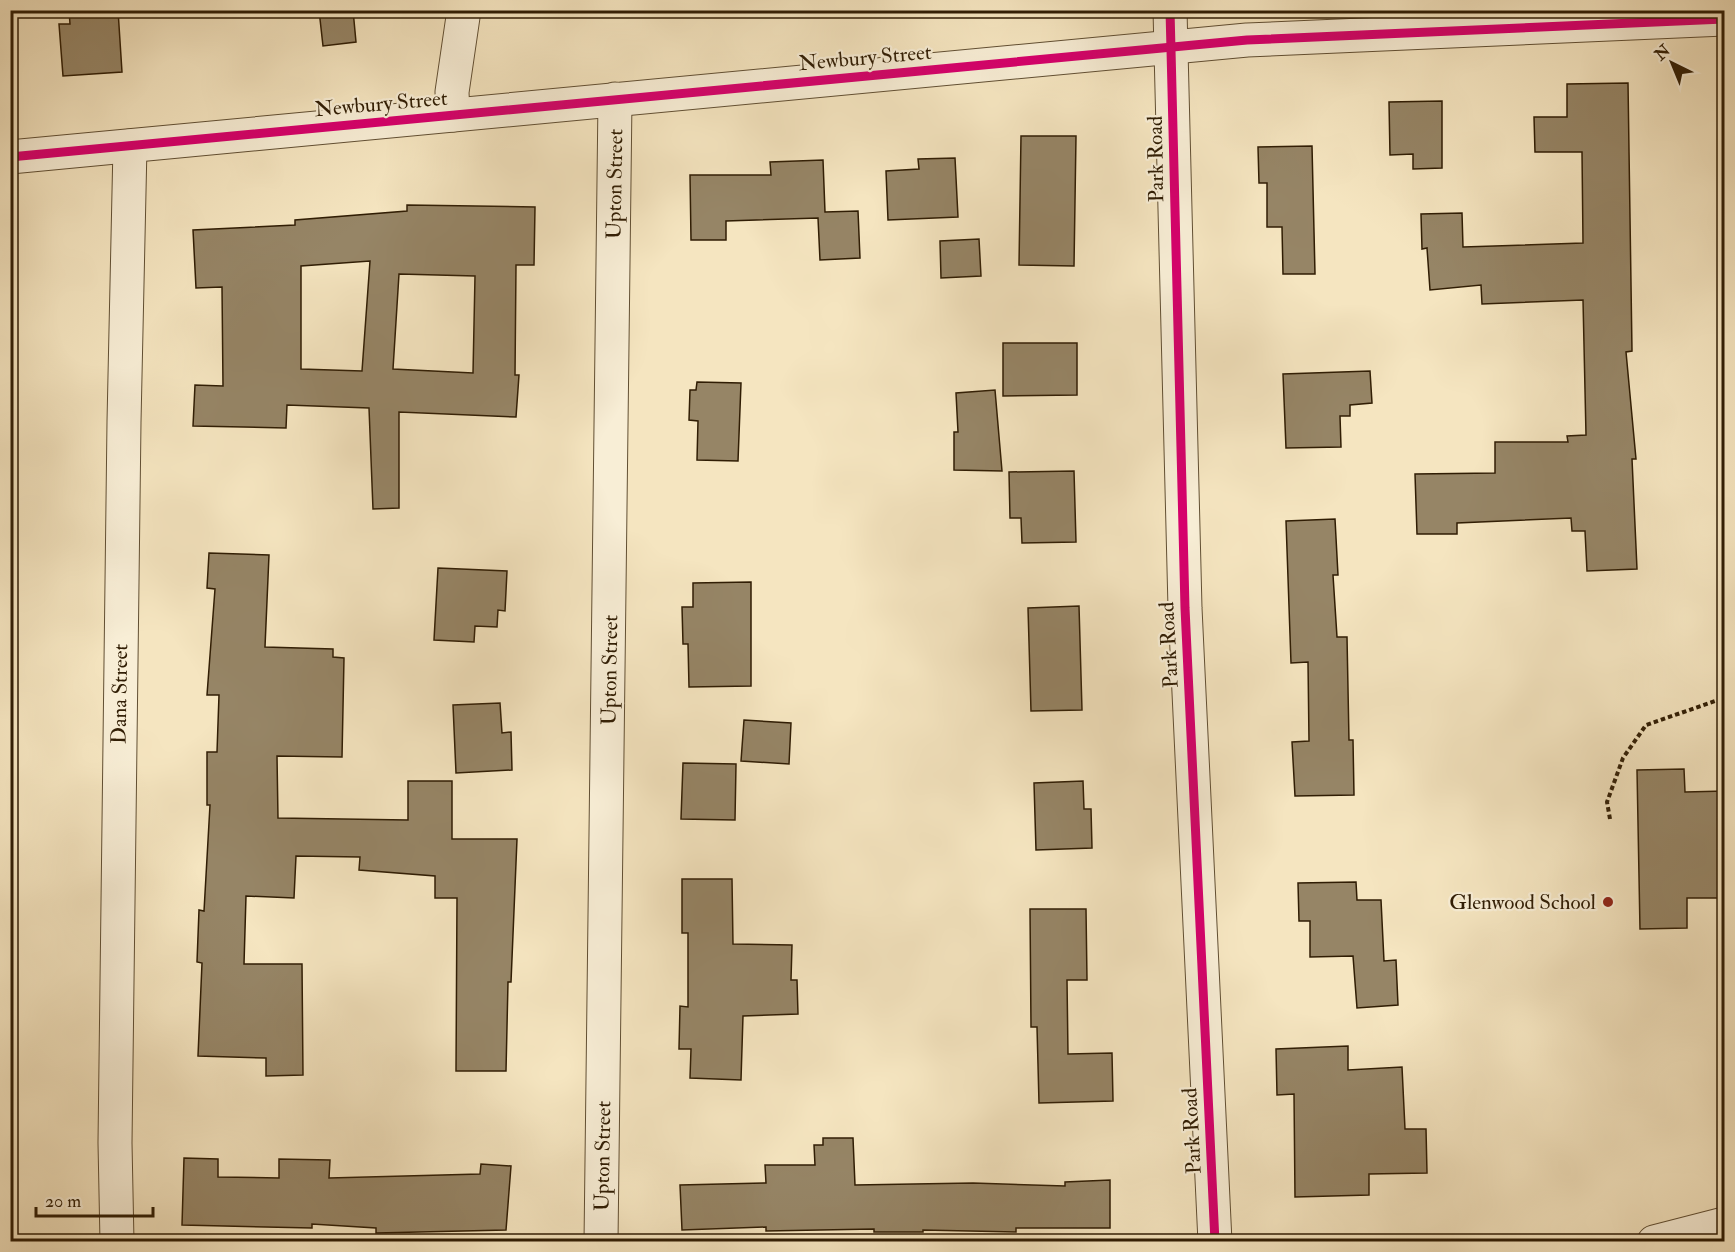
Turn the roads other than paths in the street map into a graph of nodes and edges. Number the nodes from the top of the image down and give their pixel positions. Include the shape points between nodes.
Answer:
1 (464, 10) edge
2 (1170, 10) edge
3 (1725, 19) edge
4 (1171, 47) junction
5 (615, 99) junction
6 (453, 115) junction
7 (130, 146) junction
8 (10, 158) edge
9 (1725, 1224) edge
10 (117, 1242) edge
11 (601, 1242) edge
12 (1215, 1242) edge
13 (1654, 1242) edge

1 - 6 street via 452,92
2 - 4 street, Park Road
3 - 4 street, Newbury Street via 1247,40
4 - 5 street, Newbury Street
4 - 12 street, Park Road via 1185,608
5 - 6 street, Newbury Street
5 - 11 street, Upton Street
6 - 7 street, Newbury Street
7 - 8 street, Newbury Street
7 - 10 street, Dana Street via 116,1036
9 - 13 street

